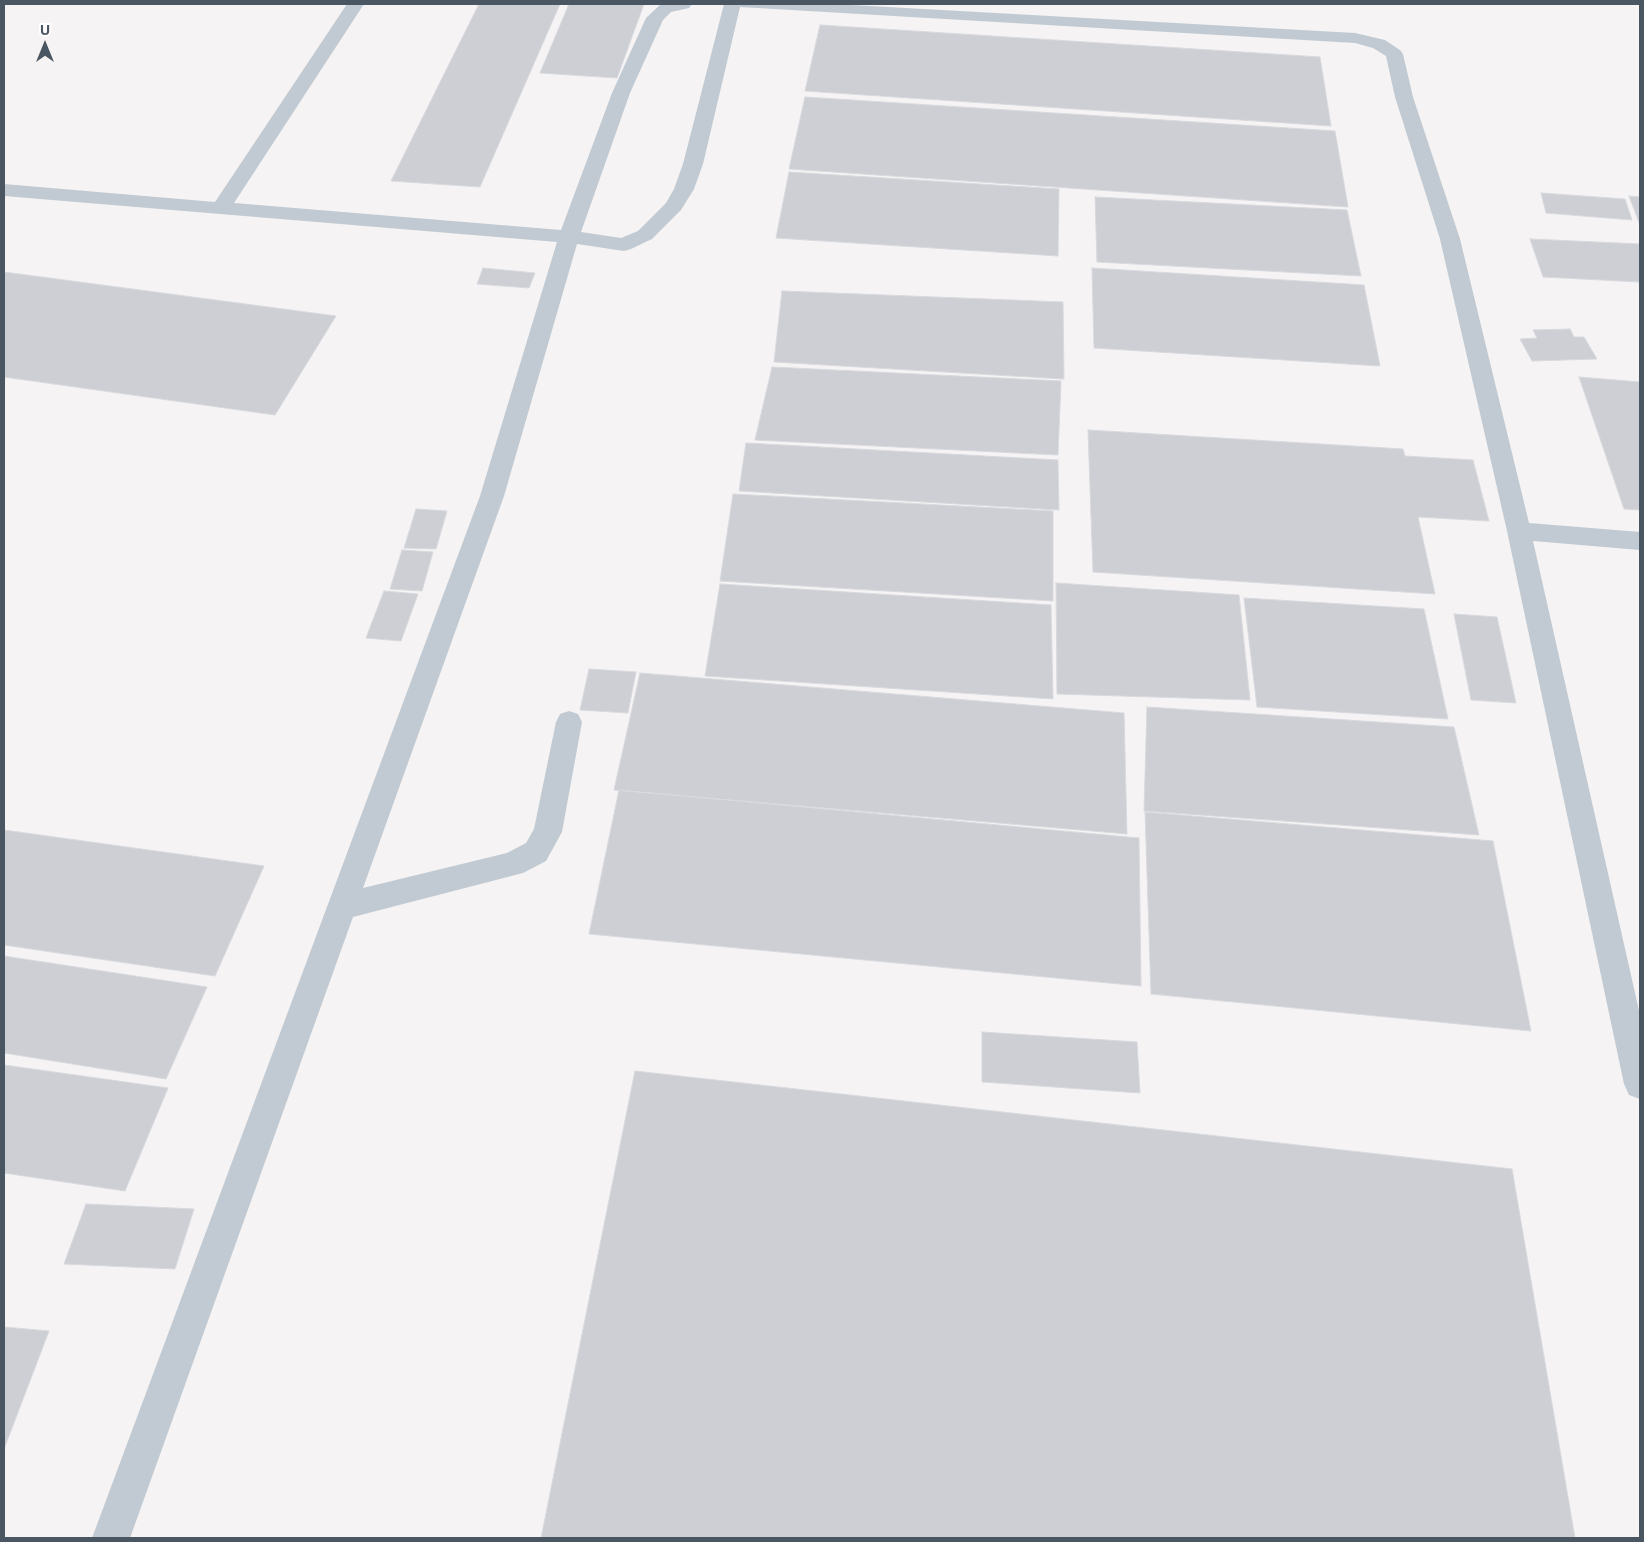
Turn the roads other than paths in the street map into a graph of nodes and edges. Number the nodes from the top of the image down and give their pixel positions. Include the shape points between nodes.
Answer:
1 (356, 4) edge
2 (683, 4) edge
3 (732, 4) edge
4 (746, 4) edge
5 (4, 190) edge
6 (221, 208) junction
7 (570, 237) junction
8 (1519, 531) junction
9 (1640, 541) edge
10 (569, 722) dead end
11 (342, 906) junction
12 (1640, 1084) edge
13 (111, 1538) edge

1 - 6 lane
2 - 7 lane via 665,8 655,18 621,93
3 - 7 lane via 693,164 674,206 645,235 624,245
4 - 8 lane via 1355,38 1379,44 1394,54 1404,97 1450,239
5 - 6 lane
6 - 7 lane
7 - 11 lane via 492,496
8 - 9 lane
8 - 12 lane
10 - 11 lane via 548,832 536,852 513,864
11 - 13 lane

